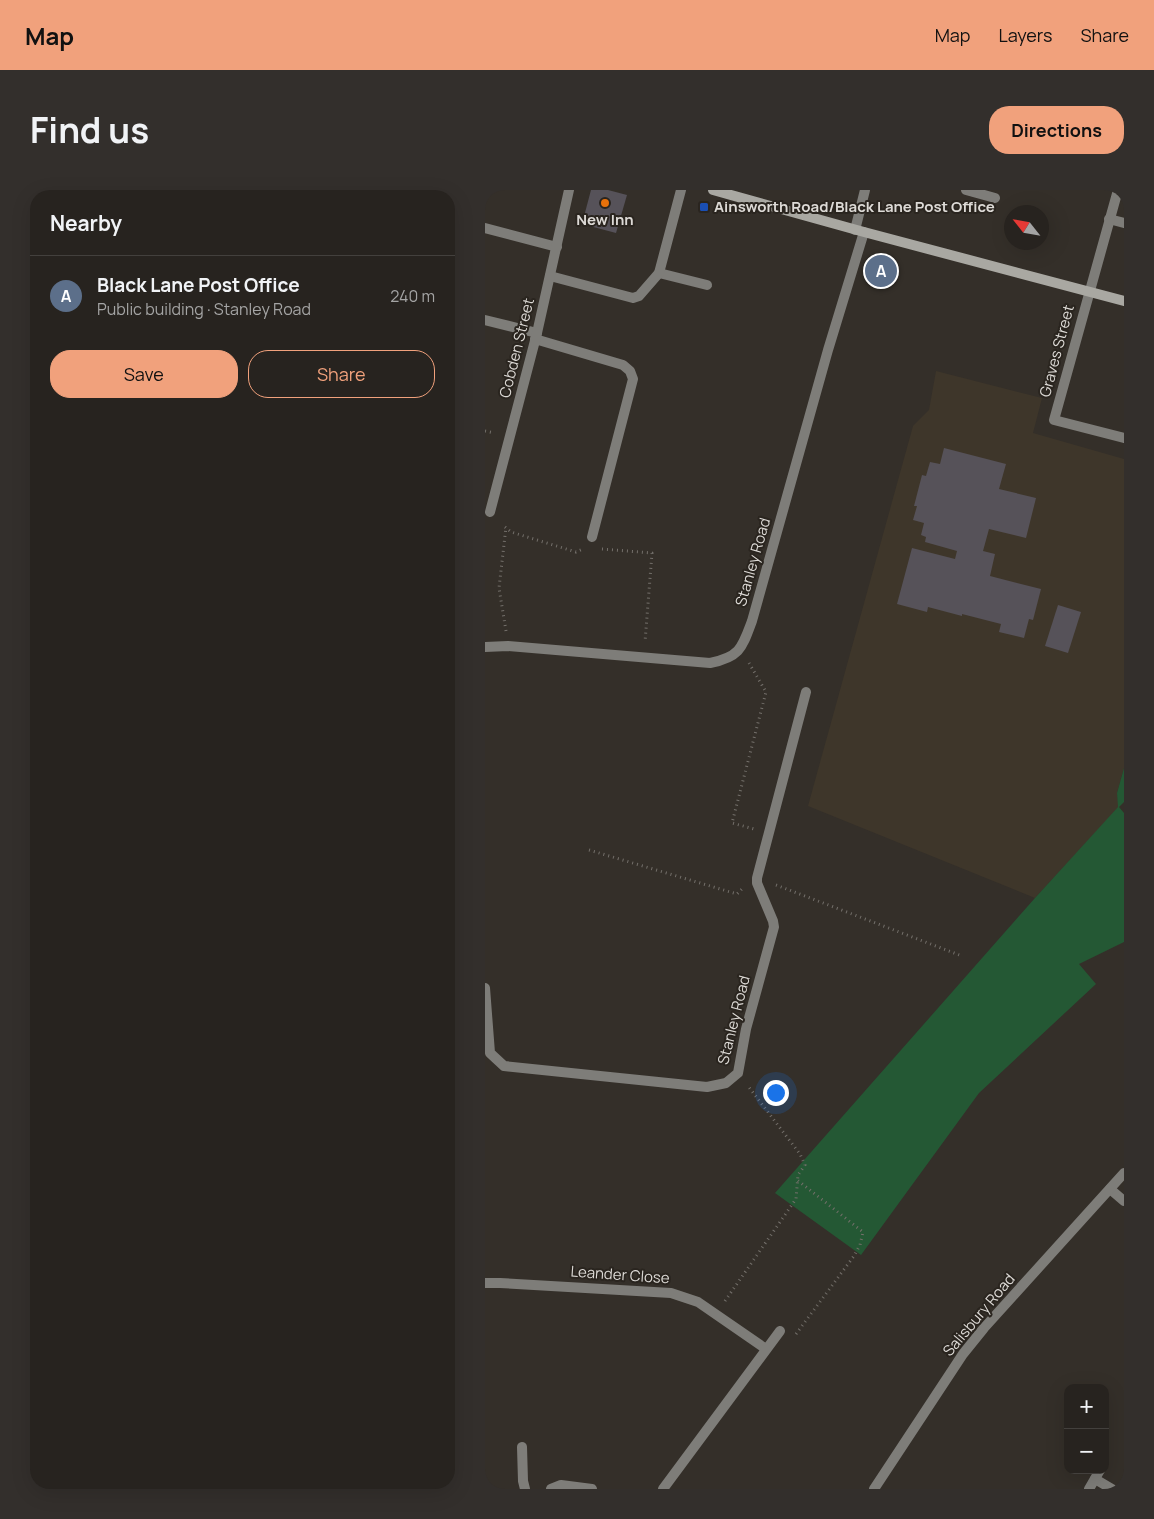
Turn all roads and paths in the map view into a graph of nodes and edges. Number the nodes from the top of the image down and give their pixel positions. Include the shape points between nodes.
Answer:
1 (569, 190) edge
2 (681, 190) edge
3 (713, 190) edge
4 (865, 190) edge
5 (966, 190) edge
6 (1118, 190) edge
7 (995, 198) dead end
8 (1109, 219) junction
9 (1124, 223) edge
10 (485, 228) edge
11 (859, 231) junction
12 (557, 247) junction
13 (659, 273) junction
14 (550, 276) junction
15 (707, 285) dead end
16 (1089, 290) junction
17 (1124, 300) edge
18 (485, 320) edge
19 (536, 336) junction
20 (1124, 438) edge
21 (490, 512) joint
22 (506, 527) junction
23 (590, 542) junction
24 (508, 646) junction
25 (485, 647) edge
26 (741, 648) junction
27 (644, 657) junction
28 (805, 692) dead end
29 (769, 832) junction
30 (485, 988) edge
31 (738, 1073) junction
32 (1124, 1173) edge
33 (796, 1180) junction
34 (1110, 1188) junction
35 (1124, 1201) edge
36 (863, 1232) dead end
37 (485, 1283) edge
38 (717, 1314) junction
39 (779, 1331) dead end
40 (766, 1349) junction
41 (522, 1447) dead end
42 (1098, 1475) edge
43 (525, 1489) edge
44 (551, 1489) edge
45 (592, 1489) edge
46 (663, 1489) edge
47 (874, 1489) edge
48 (1089, 1489) edge
49 (1113, 1489) edge

1 - 12 street, Cobden Street
2 - 13 street
3 - 11 main road
4 - 11 street, Stanley Road
5 - 7 street
6 - 8 street, Graves Street
8 - 9 street
8 - 16 street, Graves Street
10 - 12 street
11 - 16 main road
11 - 26 street, Stanley Road via 829,350 752,621
12 - 14 street, Cobden Street
13 - 14 street via 639,296 633,298
13 - 15 street
14 - 19 street, Cobden Street
16 - 17 main road
16 - 20 street, Graves Street via 1054,420
18 - 19 street
19 - 21 street, Cobden Street
19 - 23 street via 623,365 633,379
21 - 22 path
22 - 23 path via 511,532 576,552
22 - 24 path via 499,588
23 - 27 path via 651,553
24 - 25 street
24 - 27 street
26 - 27 street via 725,660 710,663
26 - 29 path via 766,692 732,823
28 - 29 street, Stanley Road
29 - 31 street, Stanley Road via 757,884 774,927 746,1029
30 - 31 street, Stanley Road via 490,1053 504,1066 707,1087 726,1083
31 - 33 path via 800,1154 805,1165
32 - 34 street, Salisbury Road
33 - 36 path
33 - 38 path via 796,1200
34 - 35 street
34 - 47 street, Salisbury Road via 963,1354
37 - 38 street, Leander Close via 671,1293 698,1302
38 - 40 street, Leander Close
39 - 40 street
40 - 46 street
41 - 43 street
42 - 48 street
42 - 49 street
44 - 45 street via 561,1485

